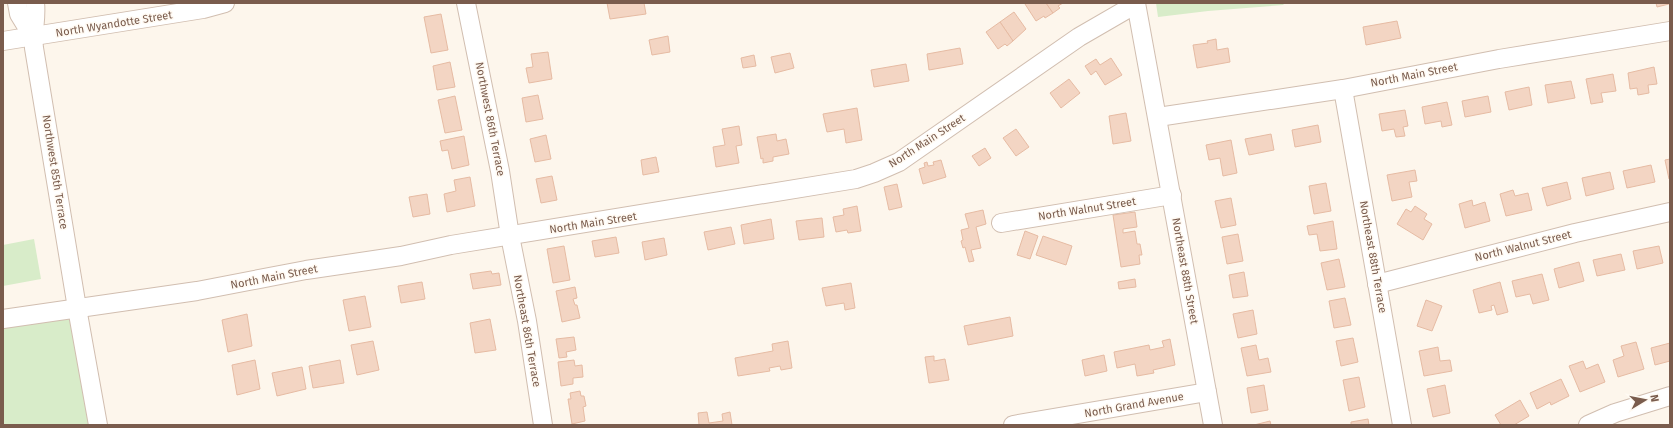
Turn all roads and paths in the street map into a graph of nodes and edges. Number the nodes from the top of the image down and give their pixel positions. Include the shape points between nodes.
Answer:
1 (17, 3) edge
2 (35, 3) edge
3 (224, 3) edge
4 (466, 3) edge
5 (1136, 3) edge
6 (1670, 32) edge
7 (33, 37) junction
8 (3, 41) edge
9 (1343, 89) junction
10 (1158, 117) junction
11 (1172, 195) junction
12 (1670, 212) edge
13 (1001, 223) dead end
14 (510, 236) junction
15 (1377, 284) junction
16 (77, 308) junction
17 (3, 319) edge
18 (1207, 392) junction
19 (1670, 396) edge
20 (98, 425) edge
21 (543, 425) edge
22 (1013, 425) edge
23 (1213, 425) edge
24 (1402, 425) edge
25 (1588, 425) edge

1 - 7 street via 19,14
2 - 7 street
3 - 7 street, North Wyandotte Street via 202,9
4 - 14 street, Northwest 86th Terrace via 497,156
5 - 10 street, Northeast 88th Street
5 - 14 street, North Main Street via 1073,42 899,162 874,174
6 - 9 street, North Main Street via 1499,59
7 - 8 street, North Wyandotte Street
7 - 16 street, Northwest 85th Terrace
9 - 10 street, North Main Street
9 - 15 street, Northeast 88th Terrace
10 - 11 street, Northeast 88th Street
11 - 13 street, North Walnut Street
11 - 18 street, Northeast 88th Street
12 - 15 street, North Walnut Street via 1575,233
14 - 16 street, North Main Street via 197,291
14 - 21 street, Northeast 86th Terrace via 527,321
15 - 24 street, Northeast 88th Terrace
16 - 17 street, North Main Street
16 - 20 street, Northwest 85th Terrace
18 - 22 street, North Grand Avenue
18 - 23 street, Northeast 88th Street
19 - 25 street via 1615,413

